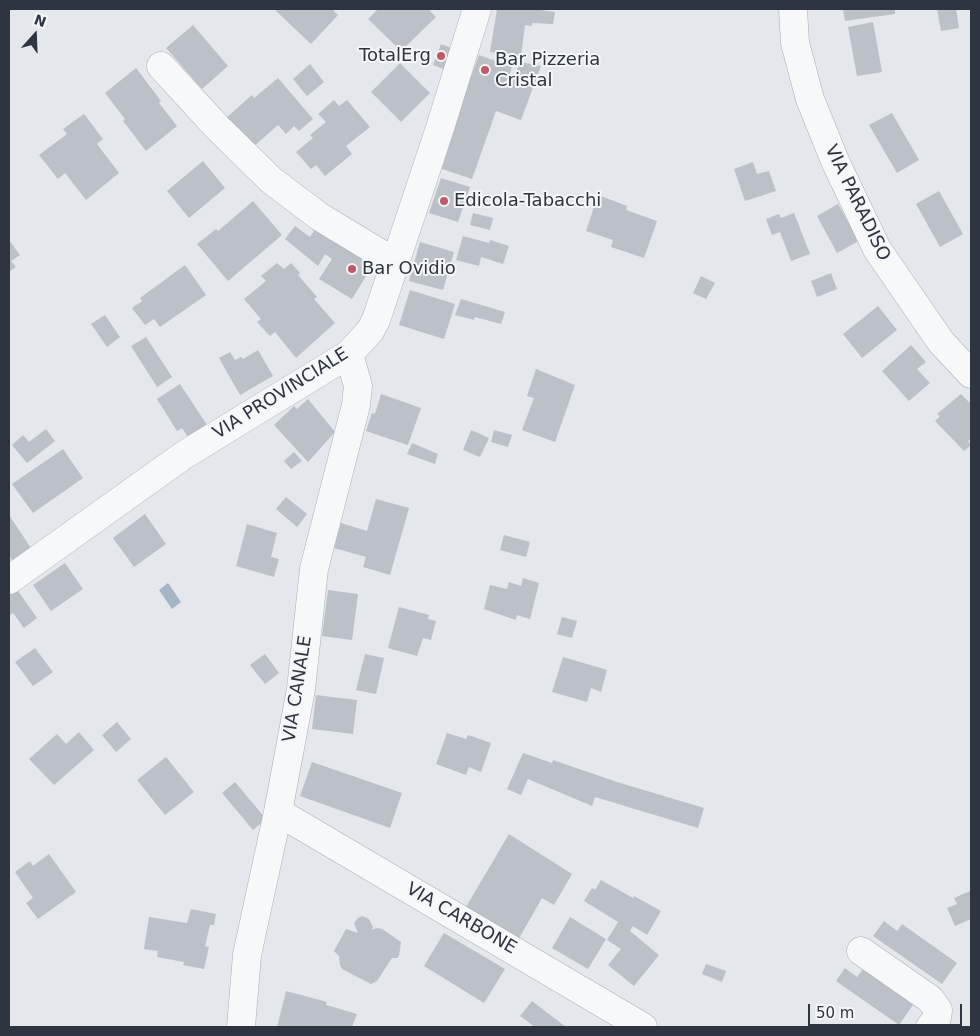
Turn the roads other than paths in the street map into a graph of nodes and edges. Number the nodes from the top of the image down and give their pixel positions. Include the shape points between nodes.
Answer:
1 (477, 9) edge
2 (793, 9) edge
3 (161, 66) dead end
4 (396, 264) junction
5 (349, 354) junction
6 (971, 374) edge
7 (9, 580) edge
8 (278, 812) junction
9 (861, 950) dead end
10 (242, 1027) edge
11 (643, 1027) edge
12 (930, 1027) edge

1 - 4 street, VIA PROVINCIALE
2 - 6 street, VIA PARADISO via 795,43 810,99 834,162 877,249 941,342
3 - 4 street via 271,180 320,217
4 - 5 street, VIA PROVINCIALE via 376,320
5 - 7 street, VIA PROVINCIALE via 184,456
5 - 8 street, VIA CANALE via 358,386 356,406 314,569 301,689
8 - 10 street, VIA CANALE via 247,955
8 - 11 street, VIA CARBONE
9 - 12 street via 930,999 938,1010 937,1018

